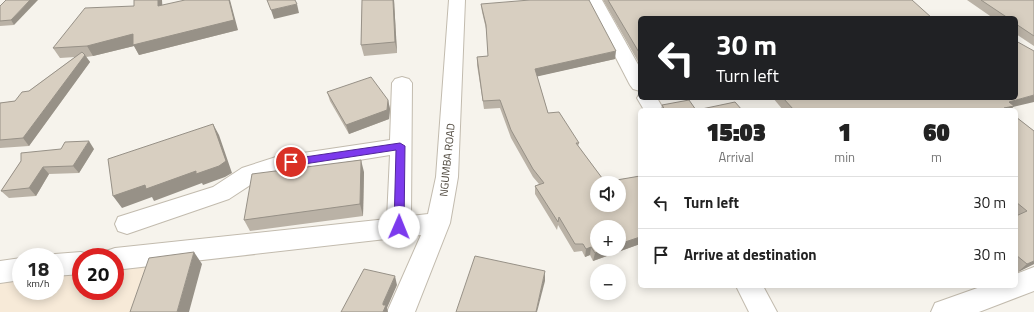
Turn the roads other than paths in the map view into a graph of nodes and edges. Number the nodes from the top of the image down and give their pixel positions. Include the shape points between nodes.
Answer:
1 (457, 0) edge
2 (594, 0) edge
3 (638, 81) edge
4 (402, 83) dead end
5 (400, 146) junction
6 (438, 223) junction
7 (127, 224) dead end
8 (399, 227) junction
9 (124, 258) edge
10 (12, 270) edge
11 (0, 272) edge
12 (1034, 279) edge
13 (1018, 285) edge
14 (750, 288) edge
15 (1011, 288) edge
16 (401, 312) edge
17 (762, 312) edge
18 (945, 312) edge

1 - 6 street, NGUMBA ROAD via 447,178
2 - 3 street
4 - 5 street
5 - 7 street via 276,164 250,174 221,192
5 - 8 street
6 - 8 street
6 - 16 street, NGUMBA ROAD
8 - 9 street
10 - 11 street
12 - 13 street
14 - 17 street
15 - 18 street

